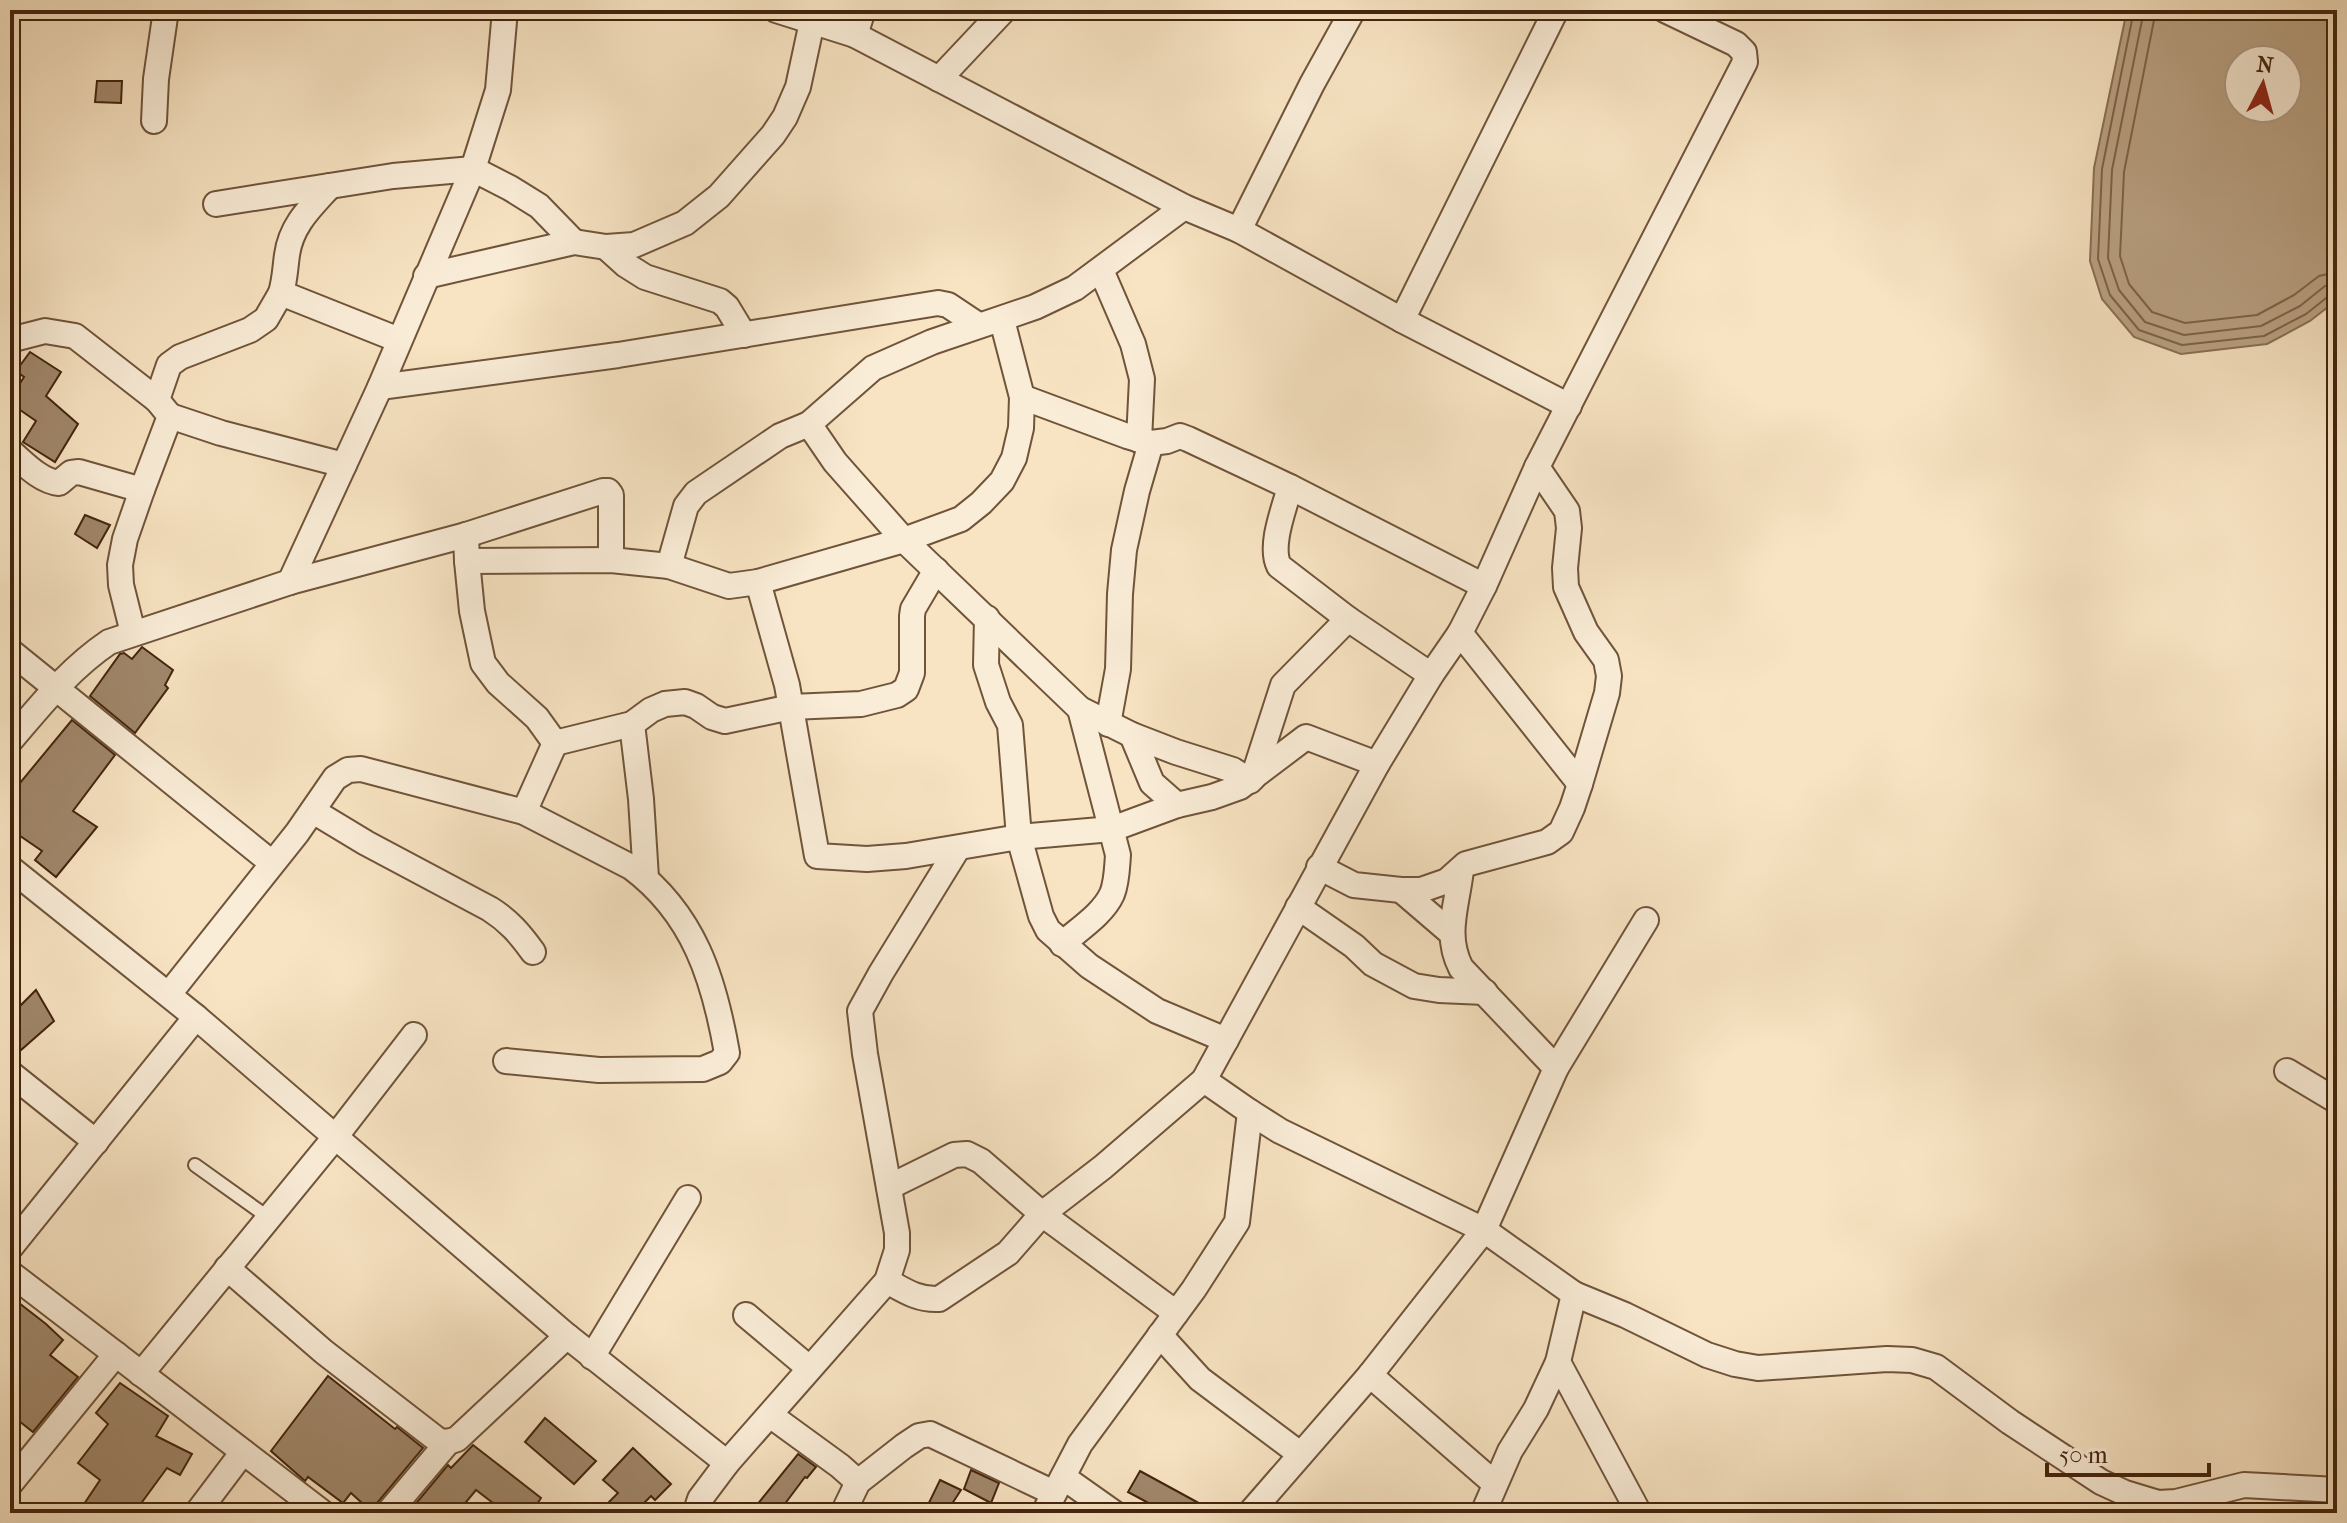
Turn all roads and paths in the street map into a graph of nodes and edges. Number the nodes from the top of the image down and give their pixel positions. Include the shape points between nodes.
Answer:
1 (166, 10) edge
2 (505, 10) edge
3 (776, 10) edge
4 (863, 10) edge
5 (1004, 10) edge
6 (1353, 10) edge
7 (1556, 10) edge
8 (1665, 10) edge
9 (812, 22) junction
10 (855, 35) junction
11 (939, 79) junction
12 (154, 121) dead end
13 (473, 169) junction
14 (330, 186) junction
15 (216, 204) dead end
16 (1184, 207) junction
17 (1239, 230) junction
18 (574, 242) junction
19 (606, 247) junction
20 (1101, 270) junction
21 (426, 276) junction
22 (281, 293) junction
23 (1402, 320) junction
24 (990, 322) junction
25 (744, 335) junction
26 (10, 340) edge
27 (399, 340) junction
28 (380, 387) junction
29 (1022, 397) junction
30 (1569, 406) junction
31 (163, 408) junction
32 (809, 424) junction
33 (1145, 442) junction
34 (10, 451) edge
35 (344, 465) junction
36 (1537, 467) junction
37 (1290, 487) junction
38 (142, 490) junction
39 (466, 535) junction
40 (904, 540) junction
41 (611, 560) junction
42 (467, 561) junction
43 (669, 566) junction
44 (936, 570) junction
45 (290, 582) junction
46 (758, 582) junction
47 (1484, 586) junction
48 (987, 618) junction
49 (1348, 619) junction
50 (133, 633) junction
51 (1460, 633) junction
52 (10, 651) edge
53 (1431, 675) junction
54 (56, 687) junction
55 (791, 707) junction
56 (1080, 709) junction
57 (1274, 712) junction
58 (632, 724) junction
59 (1108, 724) junction
60 (1132, 735) junction
61 (1306, 737) junction
62 (10, 741) edge
63 (555, 743) junction
64 (1377, 764) junction
65 (1252, 780) junction
66 (1152, 783) junction
67 (1580, 784) junction
68 (1177, 805) junction
69 (313, 811) junction
70 (524, 812) junction
71 (1144, 817) junction
72 (1112, 829) junction
73 (1019, 837) junction
74 (958, 848) junction
75 (272, 863) junction
76 (1319, 867) junction
77 (10, 868) edge
78 (1461, 870) junction
79 (646, 878) junction
80 (1401, 890) junction
81 (1298, 907) junction
82 (1646, 920) dead end
83 (1450, 932) junction
84 (1062, 944) junction
85 (533, 952) dead end
86 (1485, 992) junction
87 (169, 994) junction
88 (196, 1017) junction
89 (414, 1035) dead end
90 (1226, 1040) junction
91 (506, 1061) dead end
92 (1556, 1068) junction
93 (2287, 1071) dead end
94 (10, 1073) edge
95 (1204, 1080) junction
96 (2337, 1101) edge
97 (1250, 1112) junction
98 (336, 1136) junction
99 (96, 1142) junction
100 (195, 1165) dead end
101 (889, 1187) junction
102 (688, 1198) dead end
103 (1042, 1214) junction
104 (269, 1218) junction
105 (1484, 1230) junction
106 (10, 1248) edge
107 (227, 1268) junction
108 (10, 1273) edge
109 (887, 1281) junction
110 (1574, 1294) junction
111 (1176, 1313) junction
112 (746, 1315) dead end
113 (1160, 1335) junction
114 (567, 1336) junction
115 (116, 1354) junction
116 (592, 1357) junction
117 (1558, 1362) junction
118 (809, 1368) junction
119 (141, 1374) junction
120 (1370, 1375) junction
121 (770, 1415) junction
122 (448, 1442) junction
123 (243, 1452) junction
124 (1300, 1454) junction
125 (727, 1463) junction
126 (858, 1482) junction
127 (1494, 1483) junction
128 (10, 1484) edge
129 (2337, 1490) edge
130 (1053, 1494) edge
131 (197, 1513) edge
132 (323, 1513) edge
133 (388, 1513) edge
134 (699, 1513) edge
135 (843, 1513) edge
136 (1114, 1513) edge
137 (1250, 1513) edge
138 (1483, 1513) edge
139 (1639, 1513) edge

1 - 12 street
2 - 13 street via 498,90
3 - 9 street
4 - 10 street
5 - 11 street
6 - 17 street
7 - 23 street
8 - 30 street via 1736,44 1745,62
9 - 10 street
9 - 19 street via 798,87 785,117 719,196 659,236
10 - 11 street
11 - 16 street
13 - 14 street
13 - 18 street via 539,206
13 - 21 street
14 - 15 street
14 - 22 street via 292,234
16 - 17 street
16 - 20 street
17 - 23 street
18 - 19 street
18 - 21 street
19 - 25 street via 645,277 720,301
20 - 24 street via 1075,288
20 - 33 street via 1142,379
21 - 27 street
22 - 27 street
22 - 31 street via 266,319 250,330 169,365
23 - 30 street
24 - 25 street via 938,303
24 - 29 street
24 - 32 street via 873,368
25 - 28 street
26 - 31 street via 45,331 75,336
27 - 28 street
28 - 35 street
29 - 33 street
29 - 40 street via 1014,458 1002,481 961,519
30 - 36 street
31 - 35 street via 221,433
31 - 38 street
32 - 40 street
32 - 43 street via 780,436 696,493 686,506
33 - 37 street via 1180,436
33 - 59 street via 1124,550 1118,669
34 - 38 street via 52,482 79,472
35 - 45 street
36 - 47 street
36 - 67 street via 1567,511 1566,587 1586,632 1606,660 1609,676
37 - 47 street
37 - 49 street via 1275,558
38 - 50 street via 120,565
39 - 41 street via 608,491
39 - 42 street
39 - 45 street
40 - 44 street
40 - 46 street
41 - 42 street
41 - 43 street
42 - 63 street via 483,663
43 - 46 street via 723,586
44 - 48 street
44 - 55 street via 913,609 912,673 906,689 861,704
45 - 50 street
46 - 55 street
47 - 51 street
48 - 56 street
48 - 73 street via 986,665 1010,725
49 - 53 street
49 - 57 street via 1283,685
50 - 54 street via 87,657
51 - 53 street
51 - 67 street
52 - 54 street
53 - 64 street
54 - 62 street
54 - 75 street
55 - 58 street via 725,721 685,702 665,704
55 - 74 street via 817,856 867,859
56 - 59 street
56 - 72 street
57 - 61 street
57 - 65 street
58 - 63 street
58 - 79 street
59 - 60 street
60 - 65 street
60 - 66 street
61 - 64 street
61 - 65 street
63 - 70 street
64 - 76 street
65 - 68 street via 1227,793
66 - 68 street
66 - 71 street
67 - 78 street via 1561,832 1547,842 1475,861
68 - 71 street
69 - 70 street via 335,778 361,769
69 - 75 street
69 - 85 street via 490,909 507,920
70 - 79 street
71 - 72 street
72 - 73 street
72 - 84 street via 1118,855 1112,893 1101,910
73 - 74 street
73 - 84 street via 1041,916
74 - 101 street via 860,1011
75 - 87 street
76 - 80 street via 1354,885
76 - 81 street
77 - 87 street
78 - 80 street via 1431,888
78 - 83 street
79 - 91 street via 694,939 718,1006 727,1053 703,1069 599,1070
80 - 83 street
81 - 86 street via 1373,964 1414,986
81 - 90 street
82 - 92 street
83 - 86 street via 1461,968
84 - 90 street via 1157,1011
86 - 92 street
87 - 88 street
88 - 98 street
88 - 99 street
89 - 98 street
90 - 95 street
92 - 105 street
93 - 96 street
94 - 99 street
95 - 97 street
95 - 103 street
97 - 105 street
97 - 111 street via 1237,1222
98 - 104 street
98 - 114 street
99 - 106 street
100 - 104 lane
101 - 103 street via 954,1155 967,1154
101 - 109 street via 897,1243
102 - 116 street
103 - 109 street via 1008,1253 939,1299 914,1297
103 - 111 street
104 - 107 street
105 - 110 street
105 - 120 street
107 - 119 street
107 - 122 street via 335,1361 439,1441
108 - 115 street
109 - 118 street
110 - 117 street
110 - 129 street via 1735,1364 1758,1368 1887,1359 1936,1367 2101,1482 2158,1503 2244,1485
111 - 113 street
112 - 118 street
113 - 124 street via 1191,1372
113 - 130 street via 1080,1444
114 - 116 street
114 - 122 street
115 - 119 street
115 - 128 street
116 - 125 street
117 - 127 street
117 - 139 street
118 - 121 street
119 - 123 street
120 - 124 street
120 - 127 street
121 - 125 street
121 - 126 street
122 - 133 street
123 - 131 street
123 - 132 street
124 - 137 street
125 - 134 street via 700,1499
126 - 130 street via 904,1446 930,1434
126 - 135 street
127 - 138 street
130 - 136 street

